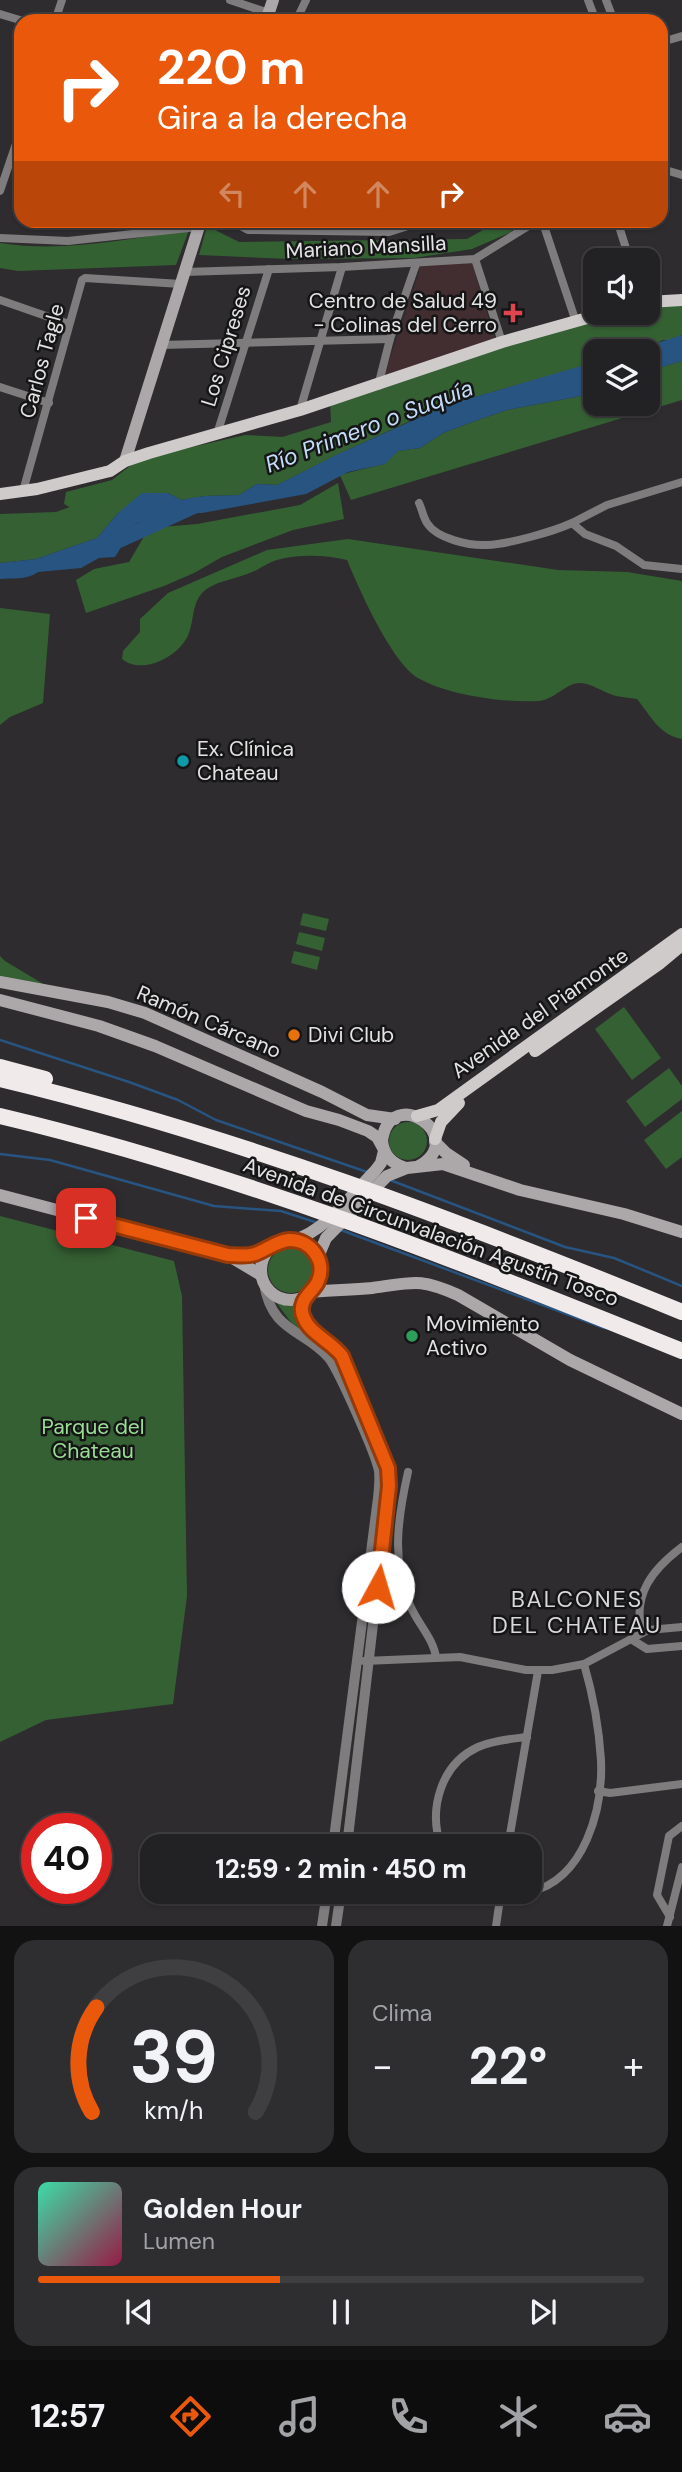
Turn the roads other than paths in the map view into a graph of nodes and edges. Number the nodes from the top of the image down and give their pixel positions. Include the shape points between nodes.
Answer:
1 (230, 0) edge
2 (269, 11) edge
3 (14, 150) edge
4 (0, 191) edge
5 (169, 228) edge
6 (199, 228) edge
7 (244, 228) edge
8 (401, 228) edge
9 (527, 228) edge
10 (543, 228) edge
11 (620, 228) edge
12 (0, 238) edge
13 (626, 248) edge
14 (475, 259) junction
15 (416, 264) junction
16 (342, 267) junction
17 (269, 269) junction
18 (182, 278) junction
19 (82, 280) joint
20 (0, 300) edge
21 (682, 300) edge
22 (660, 301) edge
23 (583, 320) edge
24 (576, 322) junction
25 (69, 324) junction
26 (390, 339) junction
27 (320, 340) junction
28 (502, 342) junction
29 (244, 343) junction
30 (161, 345) junction
31 (378, 386) junction
32 (0, 387) edge
33 (49, 403) junction
34 (300, 410) junction
35 (218, 434) junction
36 (125, 461) junction
37 (682, 482) edge
38 (23, 491) junction
39 (0, 494) edge
40 (419, 503) dead end
41 (572, 523) junction
42 (682, 569) edge
43 (682, 934) edge
44 (682, 945) edge
45 (0, 982) edge
46 (0, 1000) edge
47 (0, 1067) edge
48 (0, 1079) edge
49 (118, 1110) junction
50 (417, 1116) junction
51 (5, 1118) edge
52 (395, 1119) junction
53 (435, 1140) junction
54 (384, 1149) junction
55 (412, 1167) junction
56 (381, 1173) junction
57 (480, 1175) junction
58 (0, 1195) edge
59 (682, 1232) edge
60 (322, 1234) junction
61 (293, 1240) junction
62 (271, 1247) junction
63 (228, 1255) junction
64 (319, 1262) junction
65 (263, 1280) junction
66 (360, 1289) junction
67 (309, 1294) junction
68 (682, 1312) edge
69 (682, 1350) edge
70 (682, 1414) edge
71 (408, 1472) dead end
72 (682, 1547) edge
73 (682, 1627) edge
74 (642, 1633) junction
75 (632, 1639) junction
76 (682, 1646) edge
77 (436, 1658) junction
78 (357, 1660) junction
79 (369, 1662) junction
80 (584, 1664) junction
81 (538, 1671) junction
82 (527, 1737) junction
83 (682, 1784) edge
84 (598, 1791) junction
85 (682, 1826) edge
86 (334, 1834) edge
87 (348, 1834) edge
88 (437, 1834) edge
89 (510, 1834) edge
90 (682, 1867) edge
91 (542, 1888) edge
92 (325, 1904) edge
93 (339, 1904) edge
94 (499, 1904) edge
95 (669, 1921) edge
96 (322, 1926) edge
97 (336, 1926) edge
98 (496, 1926) edge

1 - 2 street
3 - 4 street
5 - 12 street via 68,241
6 - 18 main road
7 - 8 street via 374,233
9 - 14 street, Mariano Mansilla
10 - 24 street
11 - 13 street
14 - 15 street, Mariano Mansilla
14 - 28 street
15 - 16 street, Mariano Mansilla
15 - 26 street
16 - 17 street, Mariano Mansilla
16 - 27 street
17 - 18 street, Mariano Mansilla
17 - 29 street, Los Cipreses
18 - 19 street, Mariano Mansilla
18 - 30 main road
19 - 25 street, Carlos Tagle
20 - 25 street
21 - 22 main road
23 - 24 main road
24 - 28 main road
25 - 33 street, Carlos Tagle
26 - 27 street
26 - 31 street
27 - 29 street
27 - 34 street
28 - 31 main road
29 - 30 street
29 - 35 street, Los Cipreses
30 - 36 main road
31 - 34 main road
32 - 33 street
33 - 38 street, Carlos Tagle
34 - 35 main road
35 - 36 main road
36 - 38 main road via 110,471
37 - 41 street via 607,505
38 - 39 main road
40 - 41 street via 428,525 436,531 477,545 506,542
41 - 42 street via 644,565
43 - 50 main road, Avenida del Piamonte via 438,1110
44 - 53 main road, Avenida del Piamonte via 448,1112
45 - 52 main road, Ramón Cárcano via 145,1013 367,1115
46 - 54 main road, Ramón Cárcano via 155,1046 258,1092 368,1131
47 - 49 highway
48 - 49 highway, Avenida de Circunvalación Agustín Tosco
49 - 68 highway, Avenida de Circunvalación Agustín Tosco via 267,1154 383,1195
50 - 52 main road
50 - 53 main road via 429,1125
51 - 69 highway, Avenida de Circunvalación Agustín Tosco via 141,1152 324,1211
52 - 54 main road via 386,1128
53 - 55 main road via 430,1157
53 - 57 main road via 446,1153
54 - 55 main road via 393,1163
54 - 56 main road
55 - 56 main road
55 - 57 main road via 443,1164
56 - 60 main road
57 - 59 main road via 520,1190
58 - 63 main road
60 - 61 main road
60 - 64 main road
61 - 62 main road
61 - 64 main road via 308,1245
62 - 63 main road via 251,1255
62 - 65 main road via 262,1260
63 - 65 main road
64 - 66 main road via 335,1281
64 - 67 main road via 318,1282
65 - 67 main road via 283,1299
65 - 78 street via 270,1304 282,1322 335,1368 379,1472
66 - 67 main road
66 - 70 main road via 410,1282 440,1287 569,1360
67 - 79 street via 302,1309 306,1323 342,1356 388,1468
71 - 77 street via 398,1522 399,1566 409,1604 434,1646
72 - 74 street via 656,1569 643,1591 639,1609
73 - 74 street
74 - 75 street
75 - 76 street via 647,1649
75 - 80 street
77 - 79 street
77 - 81 street via 467,1657
78 - 79 street
78 - 86 street
79 - 87 street
80 - 81 street
80 - 84 street via 601,1761
81 - 82 street
82 - 88 street via 489,1743 454,1763 441,1785
82 - 89 street
83 - 84 street
84 - 91 street via 593,1821 579,1853 552,1884
85 - 95 street via 669,1836 657,1895
90 - 95 street
92 - 96 street
93 - 97 street
94 - 98 street

